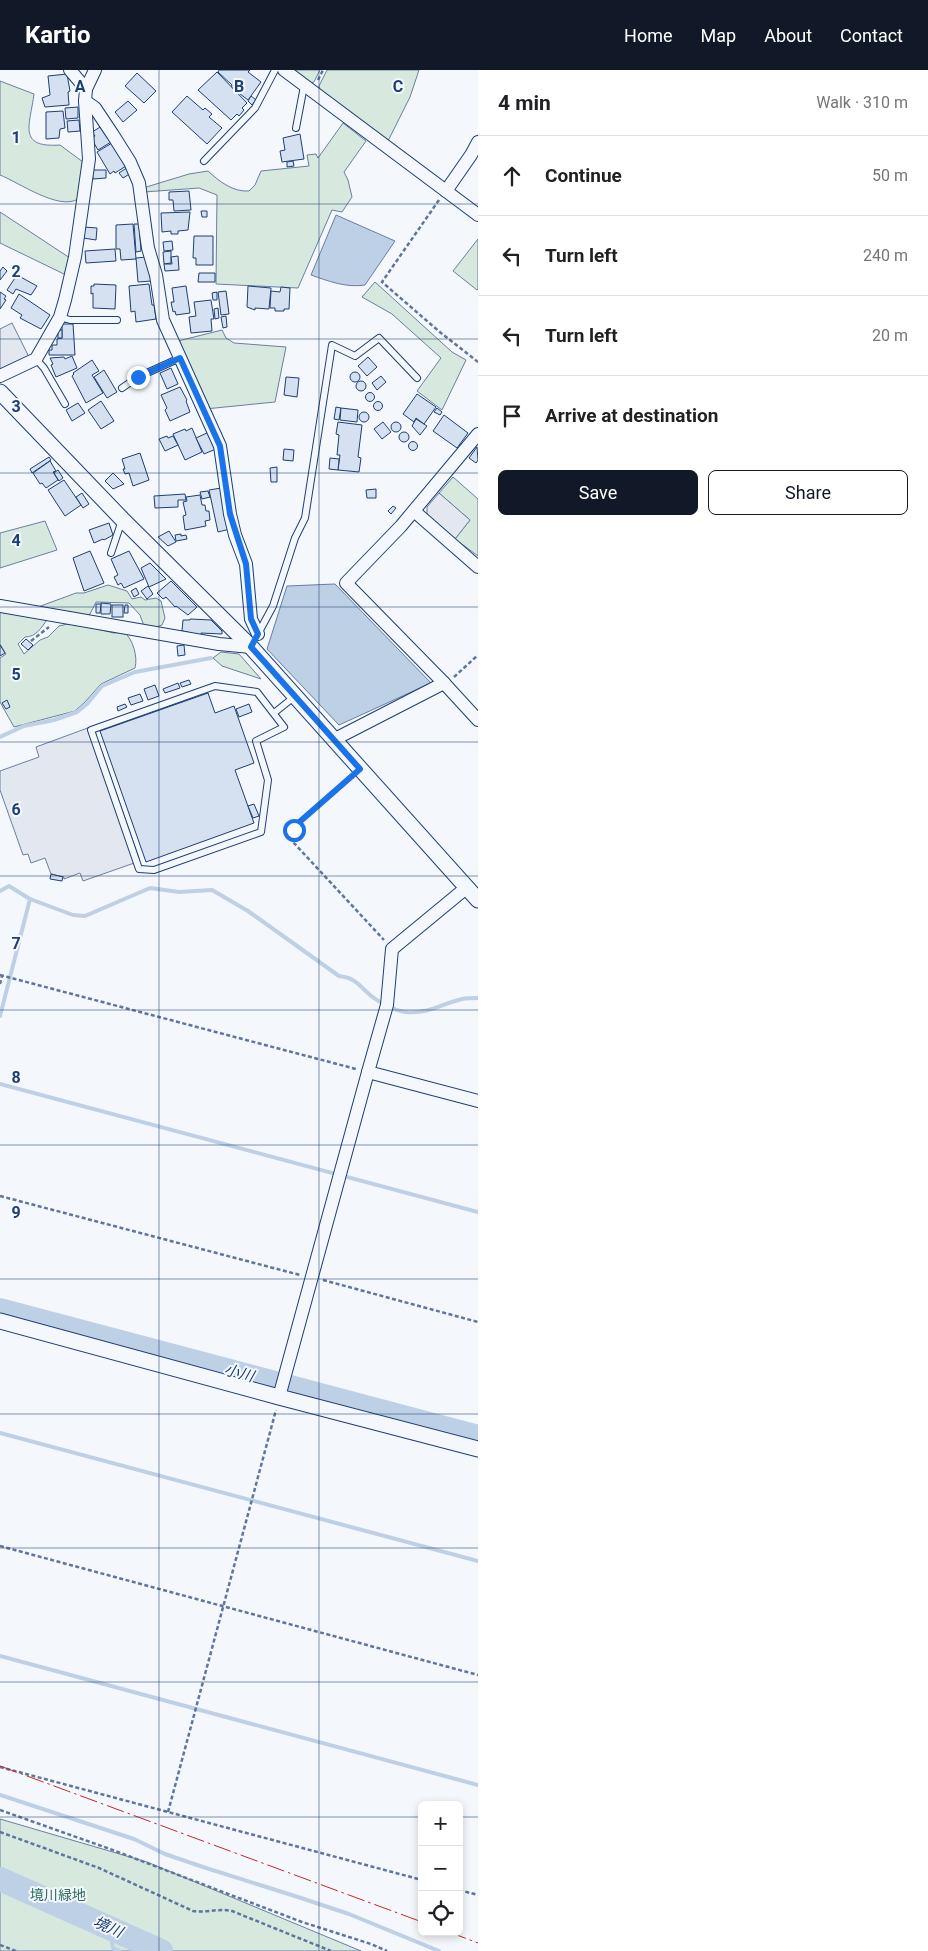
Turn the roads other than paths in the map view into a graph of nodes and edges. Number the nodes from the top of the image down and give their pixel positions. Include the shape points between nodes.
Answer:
1 (70, 70) edge
2 (95, 70) edge
3 (275, 70) edge
4 (284, 70) edge
5 (304, 86) junction
6 (85, 95) junction
7 (296, 128) dead end
8 (478, 142) edge
9 (204, 162) dead end
10 (446, 191) junction
11 (478, 214) edge
12 (60, 317) junction
13 (117, 320) dead end
14 (180, 358) junction
15 (36, 359) junction
16 (0, 376) edge
17 (417, 378) dead end
18 (122, 388) dead end
19 (0, 392) edge
20 (65, 404) dead end
21 (478, 434) edge
22 (414, 511) junction
23 (122, 519) junction
24 (111, 553) dead end
25 (478, 567) edge
26 (0, 606) edge
27 (254, 641) junction
28 (444, 683) junction
29 (295, 696) junction
30 (274, 713) junction
31 (478, 720) edge
32 (335, 739) junction
33 (466, 888) junction
34 (478, 900) edge
35 (368, 1072) junction
36 (478, 1101) edge
37 (0, 1321) edge
38 (279, 1397) junction
39 (478, 1449) edge

1 - 6 street
2 - 6 street
3 - 9 lane via 255,108
4 - 5 street
5 - 7 lane
5 - 10 street
6 - 12 street via 89,159 74,257
6 - 14 street via 130,162 139,183 163,320
8 - 10 street
10 - 11 street
12 - 13 lane
12 - 15 street
14 - 18 lane
14 - 27 street via 220,446 230,514 246,564
15 - 16 street
15 - 20 lane
17 - 27 lane via 379,338 355,356 332,346 305,518 295,538 273,606
19 - 23 street
21 - 22 street
22 - 25 street
22 - 28 street via 346,583
23 - 24 lane
23 - 27 street
26 - 27 street via 219,644
27 - 29 street
28 - 31 street
28 - 32 street
29 - 30 lane
29 - 32 street
30 - 30 lane via 257,692 215,686 91,730 139,869 154,870 260,832 268,780 256,741 284,727
32 - 33 street
33 - 34 street
33 - 35 street via 392,949 387,1005
35 - 36 street
35 - 38 street
37 - 38 street
38 - 39 street

